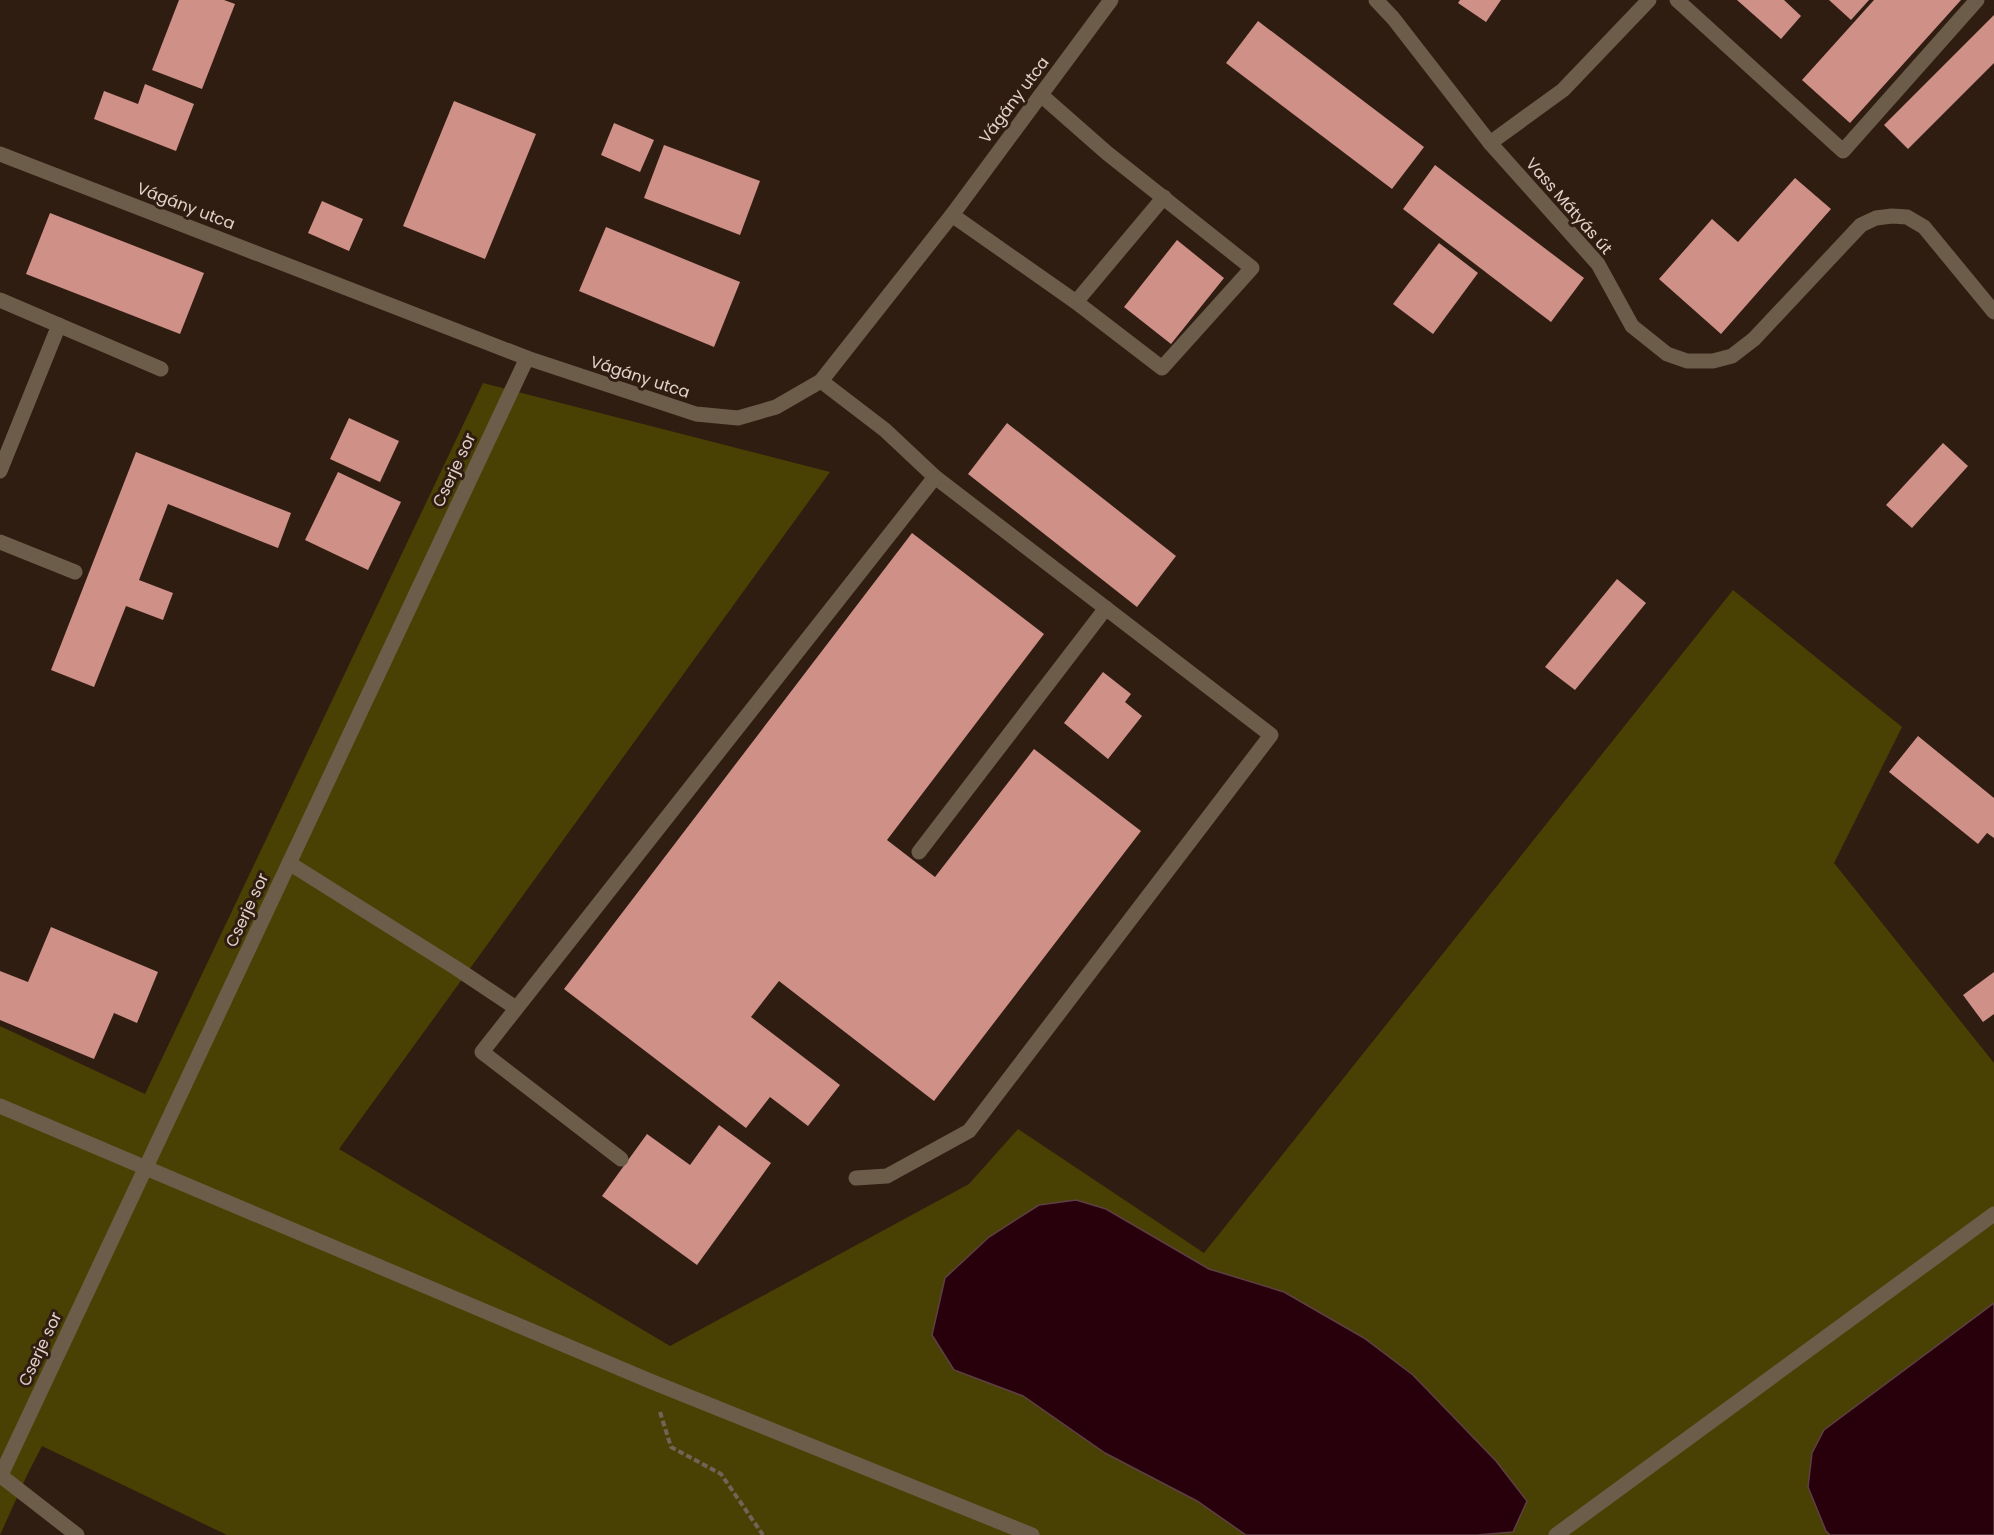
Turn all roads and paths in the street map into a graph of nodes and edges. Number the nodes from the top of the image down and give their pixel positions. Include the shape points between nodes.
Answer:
1 (1111, 0) edge
2 (1376, 0) edge
3 (1649, 0) edge
4 (1677, 0) edge
5 (1977, 0) edge
6 (1041, 95) junction
7 (1490, 143) junction
8 (0, 154) edge
9 (1164, 197) junction
10 (952, 214) junction
11 (0, 300) edge
12 (1076, 302) junction
13 (1994, 312) edge
14 (59, 325) junction
15 (527, 358) junction
16 (161, 369) dead end
17 (821, 381) junction
18 (0, 471) edge
19 (934, 477) junction
20 (0, 542) edge
21 (75, 572) dead end
22 (1107, 609) junction
23 (919, 852) dead end
24 (289, 864) junction
25 (516, 1008) junction
26 (0, 1106) edge
27 (621, 1159) dead end
28 (146, 1168) junction
29 (856, 1178) dead end
30 (1994, 1214) edge
31 (650, 1381) junction
32 (0, 1476) edge
33 (78, 1535) edge
34 (763, 1535) edge
35 (1032, 1535) edge
36 (1556, 1535) edge

1 - 6 street, Vágány utca
2 - 7 street, Vass Mátyás út
3 - 7 street via 1563,90
4 - 5 street via 1843,151
6 - 9 street
6 - 10 street, Vágány utca
7 - 13 street, Vass Mátyás út via 1598,264 1632,326 1667,354 1687,361 1732,356 1754,339 1861,225 1876,218 1907,217 1924,227
8 - 15 street, Vágány utca
9 - 12 street
9 - 12 street via 1252,268 1162,368
10 - 12 street
10 - 17 street, Vágány utca
11 - 14 street
14 - 16 street
14 - 18 street
15 - 17 street, Vágány utca via 696,414 738,418 776,407
15 - 24 street, Cserje sor
17 - 19 street via 885,430
19 - 22 street
19 - 25 street
20 - 21 street
22 - 23 street
22 - 29 street via 1271,735 969,1131 887,1176
24 - 25 street
24 - 28 street, Cserje sor
25 - 27 street via 482,1052
26 - 28 street
28 - 31 street
28 - 32 street, Cserje sor
30 - 36 street
31 - 34 path via 671,1447 721,1474
31 - 35 street
32 - 33 street

